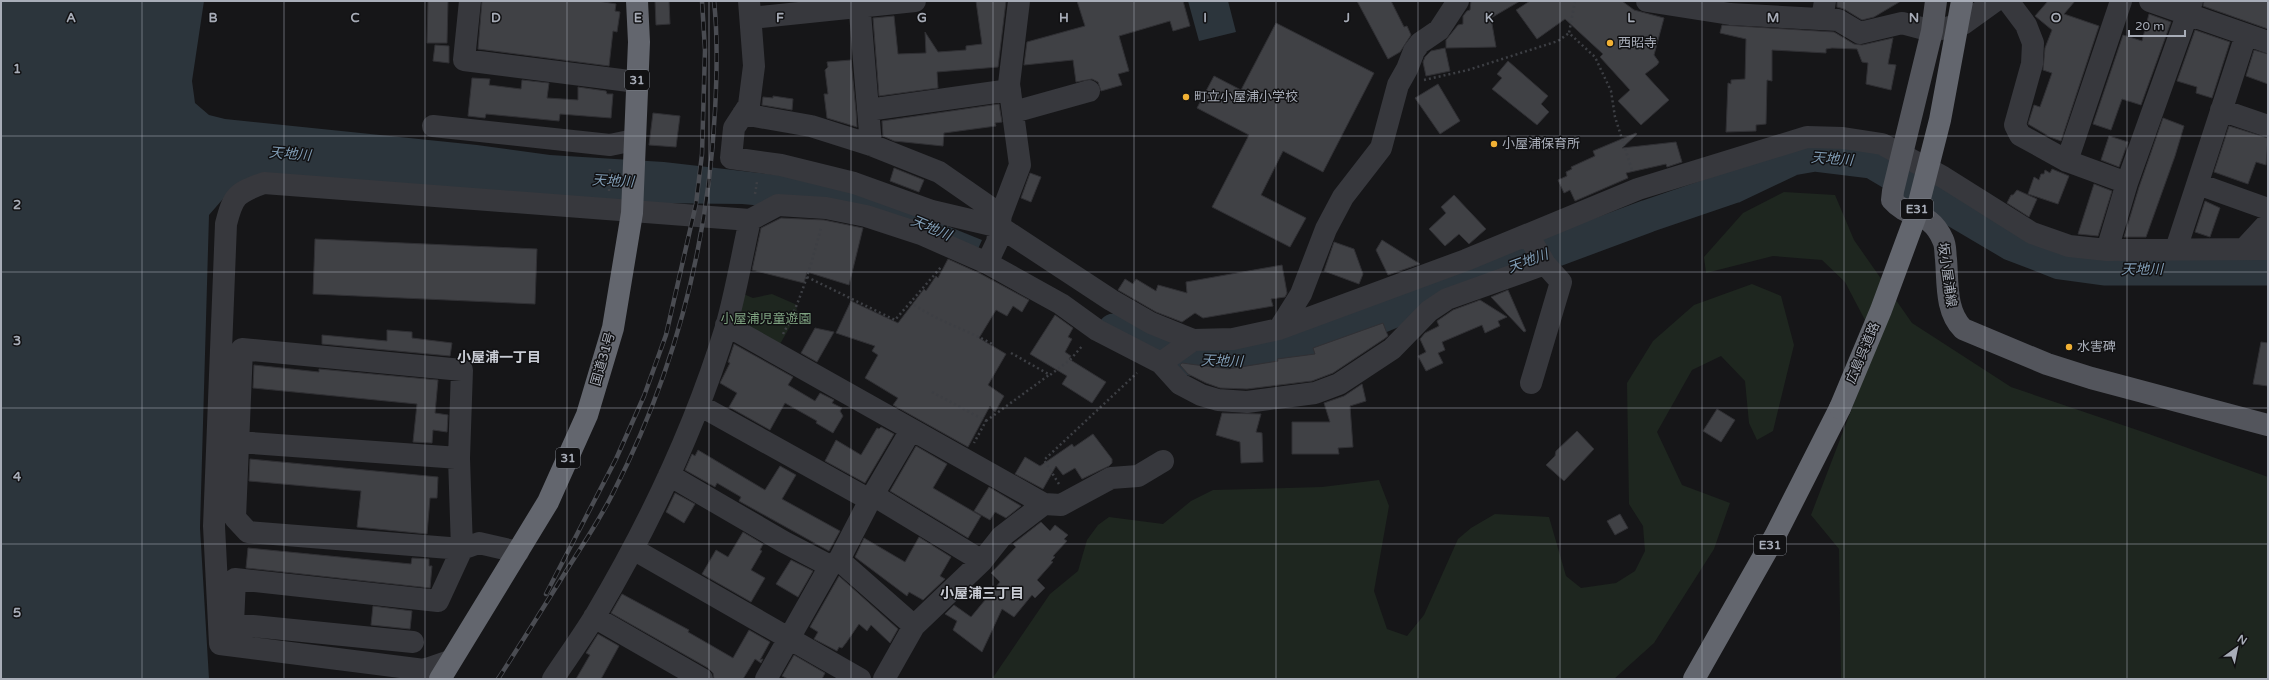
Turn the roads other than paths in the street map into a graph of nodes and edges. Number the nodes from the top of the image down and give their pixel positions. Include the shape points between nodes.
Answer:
1 (470, 1) edge
2 (637, 1) edge
3 (915, 1) edge
4 (1019, 1) edge
5 (1458, 1) edge
6 (1647, 1) edge
7 (1936, 1) edge
8 (1962, 1) edge
9 (1995, 1) edge
10 (2008, 1) edge
11 (2121, 1) edge
12 (2150, 1) edge
13 (859, 4) edge
14 (1824, 7) edge
15 (2189, 7) edge
16 (750, 9) edge
17 (1932, 31) junction
18 (2246, 35) junction
19 (2268, 42) edge
20 (637, 82) junction
21 (1010, 90) junction
22 (1089, 91) dead end
23 (868, 110) junction
24 (2221, 110) junction
25 (1014, 112) junction
26 (743, 114) junction
27 (433, 126) dead end
28 (2268, 126) edge
29 (871, 145) junction
30 (634, 149) junction
31 (1901, 160) junction
32 (2067, 161) junction
33 (2127, 182) junction
34 (2198, 184) junction
35 (632, 209) junction
36 (2268, 209) edge
37 (750, 220) junction
38 (2268, 222) edge
39 (999, 228) junction
40 (1528, 235) junction
41 (2244, 249) junction
42 (2268, 249) edge
43 (2108, 250) junction
44 (2176, 250) junction
45 (987, 264) junction
46 (1545, 264) junction
47 (726, 325) junction
48 (1279, 329) junction
49 (1190, 343) junction
50 (1156, 361) junction
51 (1532, 383) dead end
52 (699, 405) junction
53 (2268, 425) edge
54 (911, 430) junction
55 (238, 442) junction
56 (459, 458) junction
57 (1163, 461) dead end
58 (669, 475) junction
59 (871, 498) junction
60 (1044, 504) junction
61 (462, 549) junction
62 (632, 549) junction
63 (518, 552) junction
64 (982, 561) junction
65 (834, 563) junction
66 (594, 617) junction
67 (914, 626) junction
68 (788, 637) junction
69 (413, 642) dead end
70 (445, 670) edge
71 (553, 679) edge
72 (702, 679) edge
73 (766, 679) edge
74 (860, 679) edge
75 (884, 679) edge
76 (1694, 679) edge

1 - 20 street via 464,60
2 - 20 highway, 国道31号 / 31
3 - 13 street
4 - 21 street
5 - 48 street via 1439,30 1414,50 1398,85 1381,148 1343,197 1326,229 1301,294
6 - 14 street via 1730,14
7 - 17 main road, 坂小屋浦線
8 - 76 highway, 広島呉道路 / E31, bridge via 1940,120 1915,218 1881,310 1840,408 1775,536
9 - 17 street via 1963,24
10 - 32 street via 2026,25 2034,43 2032,64 2015,125 2020,135
11 - 32 street
12 - 15 street
13 - 16 street
13 - 23 street
14 - 17 street via 1838,20 1860,33 1902,23
15 - 18 street
15 - 33 street
16 - 26 street via 754,66 749,104
17 - 31 main road, 坂小屋浦線
18 - 19 street
18 - 24 street
20 - 30 highway, 国道31号 / 31
21 - 23 street
21 - 25 street
22 - 25 street
23 - 29 street
24 - 28 street
24 - 34 street
25 - 39 street via 1020,165
26 - 29 street via 811,126
26 - 39 street via 734,128 731,158 781,165 854,182 932,211
27 - 30 street
29 - 39 street via 939,172
30 - 35 highway, 国道31号 / 31
31 - 40 street via 1882,144 1843,138 1807,137 1638,189
31 - 43 street via 1943,177 2032,233 2069,246
31 - 53 main road, 坂小屋浦線 via 1892,200 1898,207 1928,219 1944,242 1951,310 1954,320 1963,328 2047,364 2091,378
32 - 33 street
33 - 43 street
34 - 36 street
34 - 44 street
35 - 37 street
35 - 63 highway, 国道31号 / 31 via 613,328 587,415 548,502
35 - 70 street via 264,183 246,190 232,202 226,224 214,526 220,644 424,670
37 - 45 street via 778,205 826,208 866,216 921,234
37 - 47 street
38 - 41 street
39 - 45 street
39 - 49 street via 1111,300
40 - 46 street
40 - 48 street
41 - 42 street
41 - 44 street
43 - 44 street
45 - 50 street via 1061,304 1097,330
46 - 50 street via 1447,299 1429,311 1379,359 1339,384 1315,393 1247,402 1218,400 1180,384
46 - 51 street via 1561,282
47 - 52 street
47 - 54 street
48 - 49 street via 1234,339
49 - 50 street
52 - 58 street
52 - 59 street
54 - 59 street
54 - 60 street
55 - 56 street
55 - 56 street via 242,349 462,370
55 - 61 street via 235,518 248,532
56 - 61 street
57 - 60 street via 1138,476 1111,478 1061,505
58 - 62 street
58 - 65 street via 784,542
59 - 64 street
59 - 65 street
60 - 64 street via 1001,537
61 - 63 street via 479,543
61 - 69 street via 438,601 235,579 233,624
62 - 66 street
62 - 68 street
63 - 70 highway, 国道31号 / 31
64 - 67 street
65 - 67 street
65 - 68 street
66 - 71 street
66 - 72 street
67 - 75 street
68 - 73 street
68 - 74 street

